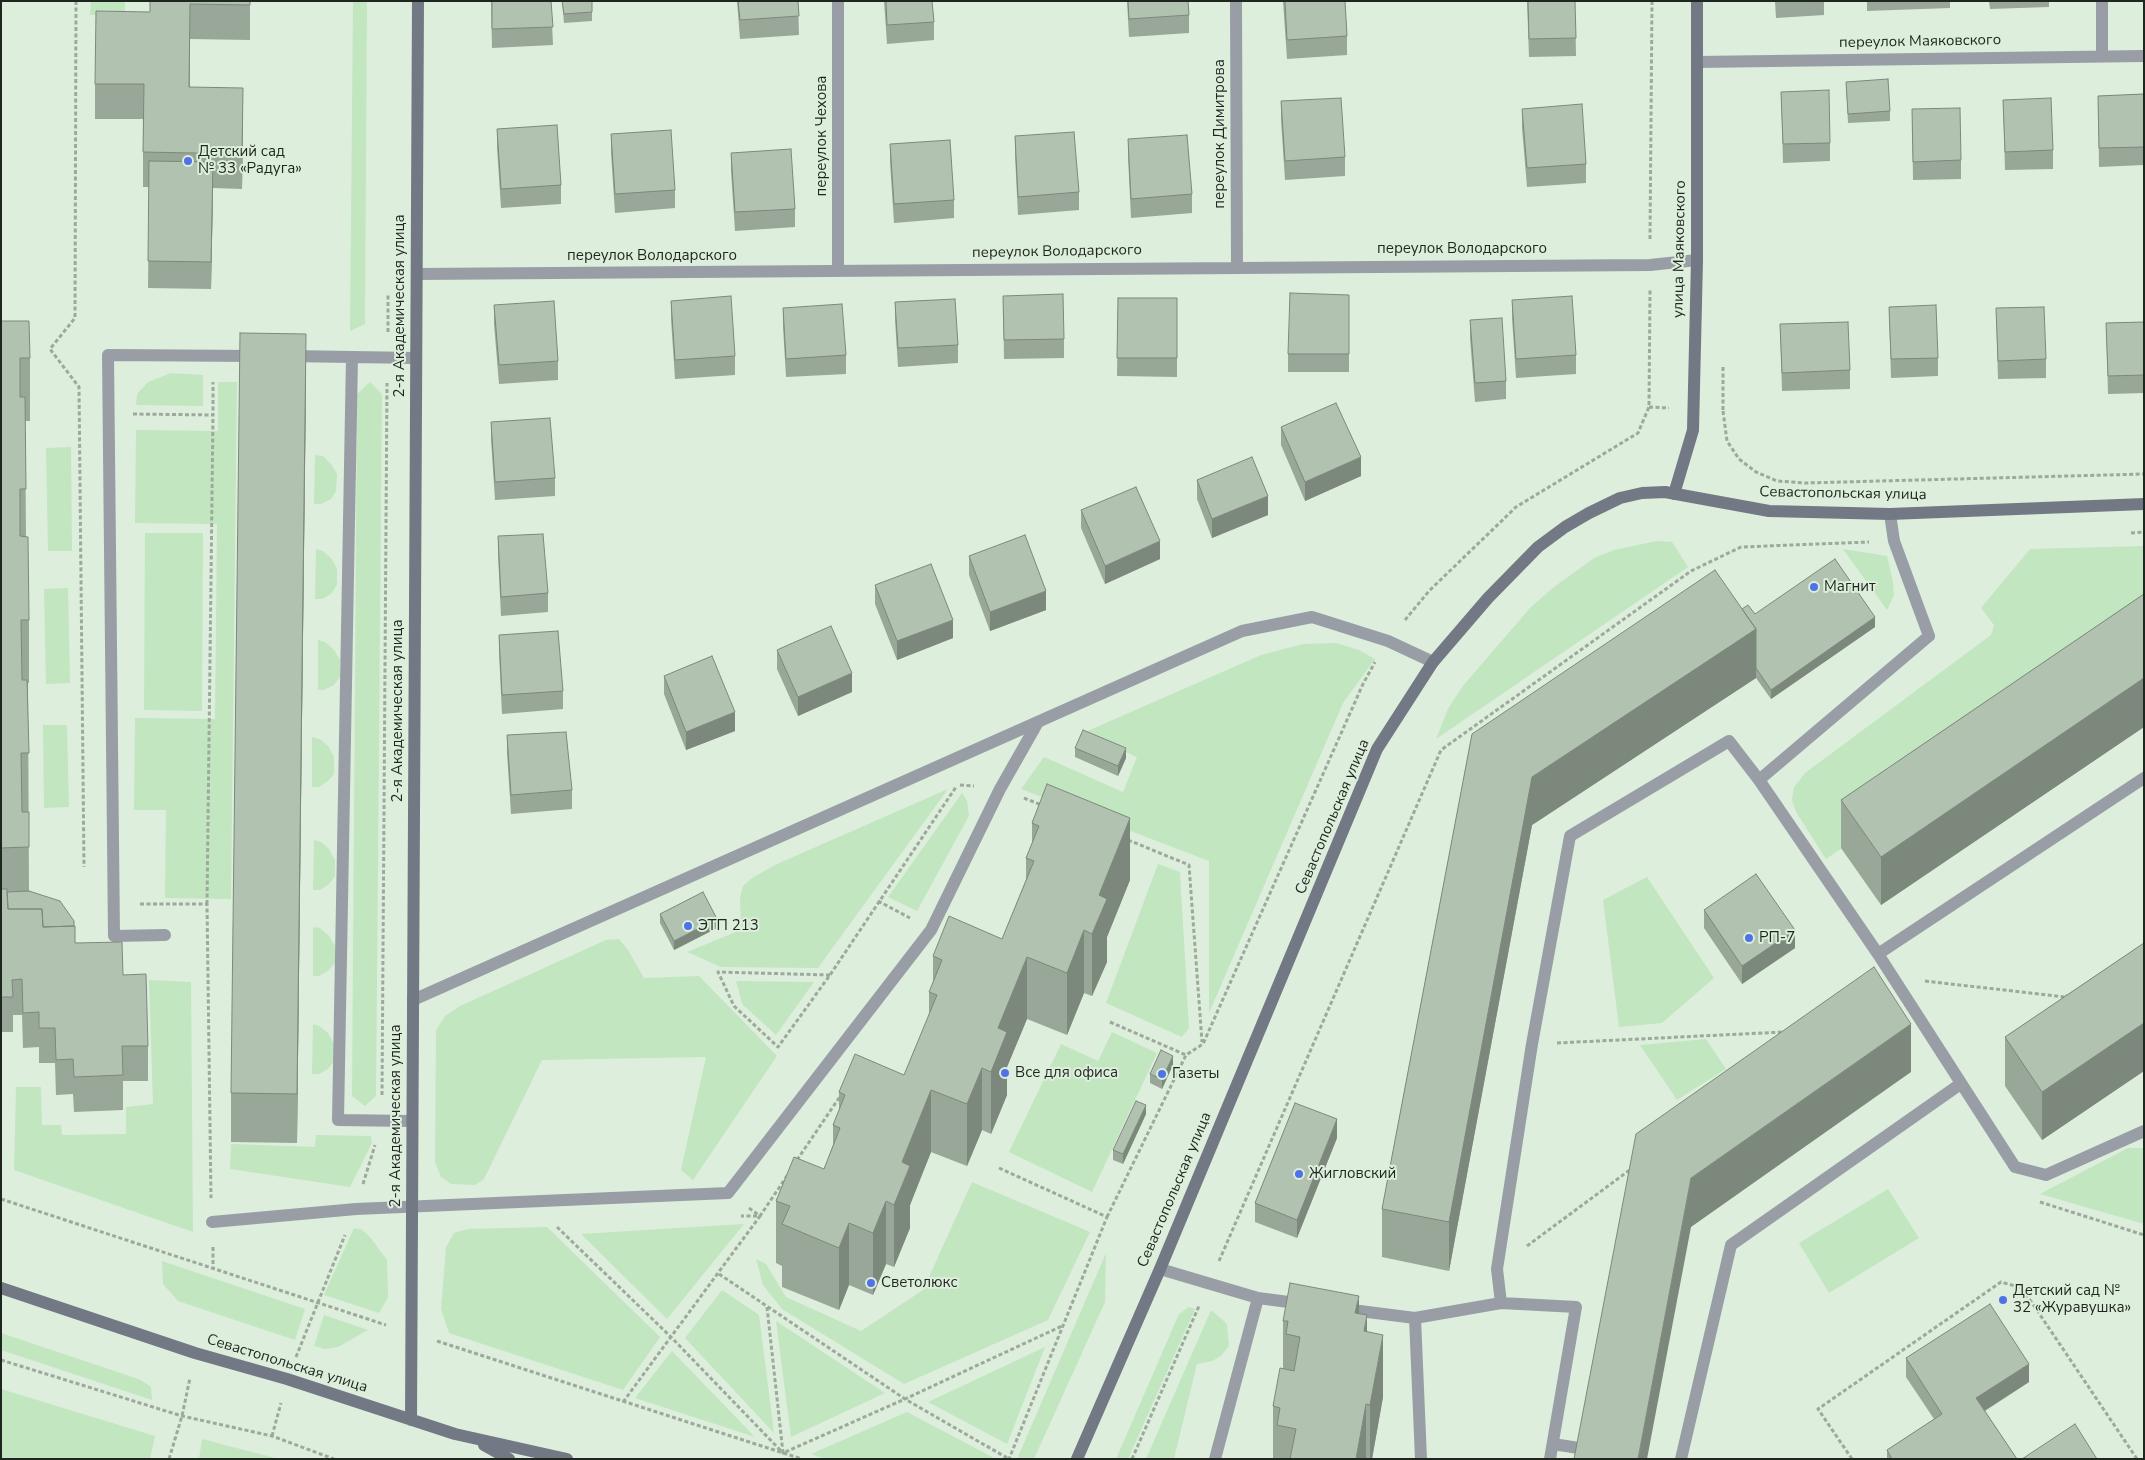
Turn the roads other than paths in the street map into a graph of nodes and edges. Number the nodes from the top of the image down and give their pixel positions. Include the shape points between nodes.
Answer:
1 (418, 1) edge
2 (838, 1) edge
3 (1236, 1) edge
4 (1697, 1) edge
5 (2102, 1) edge
6 (2102, 56) junction
7 (2144, 56) edge
8 (1697, 62) junction
9 (1697, 260) junction
10 (1237, 267) junction
11 (838, 270) junction
12 (417, 274) junction
13 (352, 357) junction
14 (416, 358) junction
15 (1674, 494) junction
16 (2144, 504) edge
17 (1890, 514) junction
18 (1433, 662) junction
19 (1038, 722) junction
20 (2144, 778) edge
21 (1759, 780) junction
22 (165, 935) dead end
23 (1878, 954) junction
24 (413, 1000) junction
25 (1959, 1085) junction
26 (412, 1121) junction
27 (2144, 1131) edge
28 (412, 1206) junction
29 (212, 1222) road end
30 (1160, 1269) junction
31 (1, 1288) edge
32 (1258, 1298) junction
33 (1501, 1303) junction
34 (1415, 1318) junction
35 (411, 1420) junction
36 (471, 1437) junction
37 (1553, 1444) junction
38 (1585, 1450) edge
39 (510, 1459) edge
40 (567, 1459) edge
41 (1077, 1459) edge
42 (1216, 1459) edge
43 (1421, 1459) edge
44 (1550, 1459) edge
45 (1681, 1459) edge

1 - 12 main road, 2-я Академическая улица
2 - 11 street, переулок Чехова
3 - 10 street, переулок Димитрова
4 - 8 main road, улица Маяковского
5 - 6 street
6 - 7 street, переулок Маяковского
6 - 8 street, переулок Маяковского
8 - 9 main road, улица Маяковского
9 - 10 street, переулок Володарского via 1650,265
9 - 15 main road, улица Маяковского via 1692,430
10 - 11 street, переулок Володарского
11 - 12 street, переулок Володарского
12 - 14 main road, 2-я Академическая улица
13 - 14 street
13 - 22 street via 108,355 114,936
13 - 26 street via 338,1120
14 - 24 main road, 2-я Академическая улица
15 - 17 main road, Севастопольская улица via 1769,511
15 - 18 main road, Севастопольская улица via 1642,493 1620,498 1564,527 1538,547 1501,585
16 - 17 main road, Севастопольская улица
17 - 21 street via 1894,541 1929,636
18 - 19 street via 1388,641 1312,617 1242,631
18 - 30 main road, Севастопольская улица via 1377,749
19 - 24 street
19 - 28 street via 1000,789 931,930 728,1193
20 - 23 street
21 - 23 street
21 - 33 street via 1729,740 1570,836 1532,1044 1497,1269
23 - 25 street
24 - 26 main road, 2-я Академическая улица
25 - 27 street via 2014,1167 2046,1175
25 - 45 street via 1731,1245
26 - 28 main road, 2-я Академическая улица
28 - 29 street
28 - 35 main road, 2-я Академическая улица
30 - 32 street
30 - 41 main road, Севастопольская улица
31 - 35 main road, Севастопольская улица
32 - 34 street
32 - 42 street
33 - 34 street
33 - 37 street via 1576,1307
34 - 43 street
35 - 36 main road, Севастопольская улица
36 - 39 main road
36 - 40 main road, Севастопольская улица
37 - 38 street
37 - 44 street

